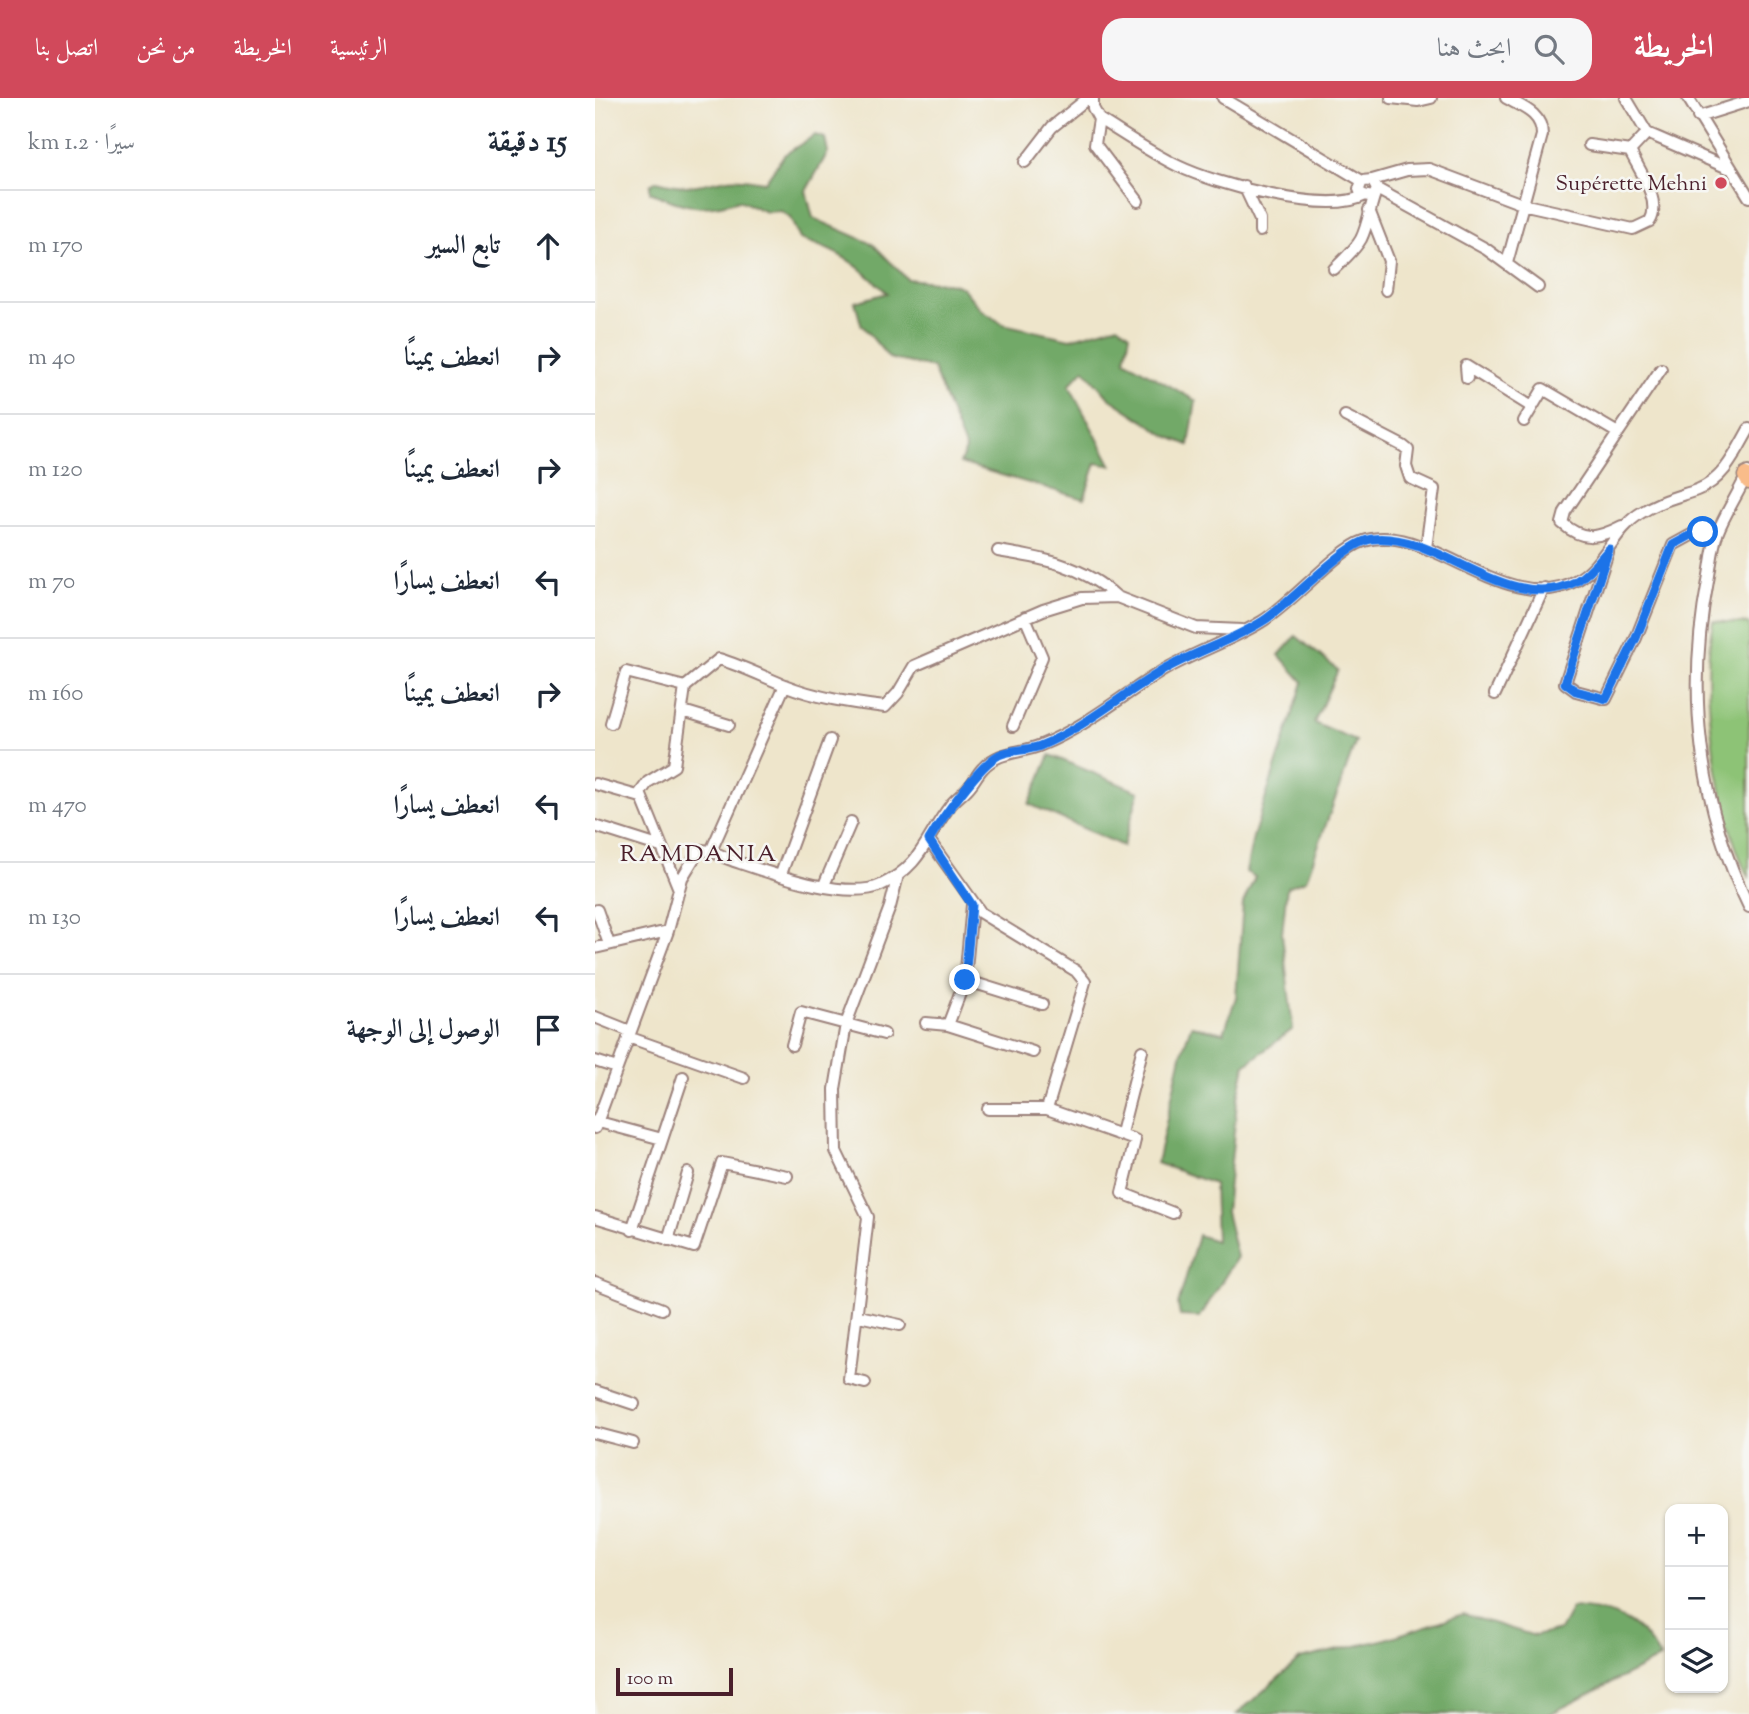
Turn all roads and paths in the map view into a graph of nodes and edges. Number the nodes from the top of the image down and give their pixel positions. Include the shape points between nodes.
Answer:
1 (1091, 98) edge
2 (1223, 98) edge
3 (1391, 98) edge
4 (1431, 98) edge
5 (1506, 98) edge
6 (1626, 98) edge
7 (1688, 98) edge
8 (1749, 101) edge
9 (1697, 117) junction
10 (1099, 119) junction
11 (1647, 133) junction
12 (1590, 145) dead end
13 (1630, 151) junction
14 (1025, 162) dead end
15 (1728, 168) junction
16 (1244, 186) junction
17 (1369, 189) junction
18 (1749, 197) edge
19 (1138, 201) dead end
20 (1522, 204) junction
21 (1369, 210) junction
22 (1260, 231) dead end
23 (1507, 263) junction
24 (1334, 269) dead end
25 (1538, 287) dead end
26 (1386, 290) dead end
27 (1661, 369) dead end
28 (1467, 378) dead end
29 (1532, 407) junction
30 (1345, 415) dead end
31 (1524, 421) dead end
32 (1749, 429) edge
33 (1618, 433) junction
34 (1748, 476) edge
35 (1625, 525) junction
36 (1717, 535) junction
37 (1426, 548) junction
38 (1609, 549) junction
39 (997, 551) dead end
40 (1544, 589) junction
41 (1117, 597) junction
42 (1025, 617) junction
43 (1245, 630) junction
44 (785, 685) junction
45 (685, 687) junction
46 (1495, 694) dead end
47 (683, 711) junction
48 (611, 723) dead end
49 (729, 725) dead end
50 (1013, 726) dead end
51 (830, 740) dead end
52 (595, 784) edge
53 (641, 797) junction
54 (851, 822) dead end
55 (595, 827) edge
56 (929, 840) junction
57 (661, 847) junction
58 (711, 851) junction
59 (781, 874) junction
60 (898, 875) junction
61 (824, 886) junction
62 (679, 889) junction
63 (972, 905) junction
64 (1749, 907) edge
65 (597, 910) dead end
66 (668, 931) junction
67 (609, 944) junction
68 (595, 948) edge
69 (965, 980) junction
70 (1042, 1004) dead end
71 (595, 1017) edge
72 (926, 1023) dead end
73 (846, 1024) junction
74 (948, 1025) junction
75 (629, 1034) junction
76 (884, 1034) dead end
77 (792, 1045) dead end
78 (1142, 1051) dead end
79 (1033, 1052) dead end
80 (595, 1061) edge
81 (617, 1068) junction
82 (683, 1077) dead end
83 (744, 1078) dead end
84 (988, 1108) dead end
85 (1047, 1109) junction
86 (596, 1124) edge
87 (1121, 1133) junction
88 (662, 1139) junction
89 (688, 1173) dead end
90 (787, 1176) dead end
91 (1173, 1213) dead end
92 (595, 1217) edge
93 (632, 1230) junction
94 (668, 1240) junction
95 (595, 1283) edge
96 (662, 1309) dead end
97 (859, 1316) junction
98 (900, 1325) dead end
99 (865, 1383) dead end
100 (595, 1391) edge
101 (634, 1404) dead end
102 (595, 1433) edge
103 (633, 1443) dead end

1 - 10 street
1 - 14 street via 1052,127
2 - 17 street
3 - 4 street
5 - 20 street via 1534,115 1542,127
6 - 11 street
7 - 9 street
8 - 9 street
9 - 15 street
10 - 16 street via 1181,168
10 - 19 street via 1095,145
11 - 13 street
11 - 15 street
12 - 13 street
13 - 20 street via 1654,205 1653,216 1640,228 1626,229
15 - 18 street
16 - 17 street via 1321,203 1347,202
16 - 22 street
17 - 20 street via 1407,170 1429,169
17 - 21 street
17 - 23 street
20 - 23 street
21 - 24 street via 1360,241
21 - 26 street via 1388,261
23 - 25 street
27 - 33 street
28 - 29 street via 1466,366
29 - 31 street
29 - 33 street via 1542,389
30 - 37 street via 1408,450 1410,478 1434,489
32 - 35 street via 1716,480 1658,502
33 - 35 street via 1562,523 1571,531 1600,537
34 - 36 street
35 - 38 street
36 - 38 street via 1695,533 1673,545 1606,699 1565,683
36 - 64 street via 1698,652 1699,732 1719,834
37 - 40 street via 1490,579
37 - 43 street via 1382,539 1352,546 1291,601
38 - 40 street via 1575,581
39 - 41 street via 1086,572
40 - 46 street
41 - 42 street via 1082,598
41 - 43 street via 1196,628
42 - 44 street via 913,666 885,707 842,702
42 - 50 street via 1042,657
43 - 56 street via 1166,669 1039,746 999,755 952,804
44 - 45 street via 719,659
44 - 58 street
45 - 47 street
45 - 48 street via 626,672
47 - 49 street
47 - 53 street via 674,766 643,786
51 - 59 street
52 - 53 street
53 - 57 street
54 - 61 street
55 - 57 street
56 - 60 street via 921,856
56 - 63 street
57 - 62 street
58 - 59 street
58 - 62 street via 695,853
59 - 61 street
60 - 61 street via 880,886 855,890
60 - 73 street
62 - 66 street
63 - 69 street
63 - 85 street via 1076,971 1085,982
65 - 67 street
66 - 67 street
66 - 75 street
67 - 68 street
69 - 70 street
69 - 74 street
71 - 75 street
72 - 74 street
73 - 76 street
73 - 77 street via 800,1013
73 - 97 street via 834,1122 836,1151 868,1217
74 - 79 street
75 - 81 street
75 - 83 street
78 - 87 street
80 - 81 street
81 - 86 street
82 - 88 street
84 - 85 street
85 - 87 street
86 - 88 street
87 - 91 street via 1135,1140 1122,1193
88 - 93 street
89 - 94 street
90 - 94 street via 722,1163 696,1245
92 - 93 street
93 - 94 street
95 - 96 street
97 - 98 street
97 - 99 street via 849,1379
100 - 101 street
102 - 103 street

